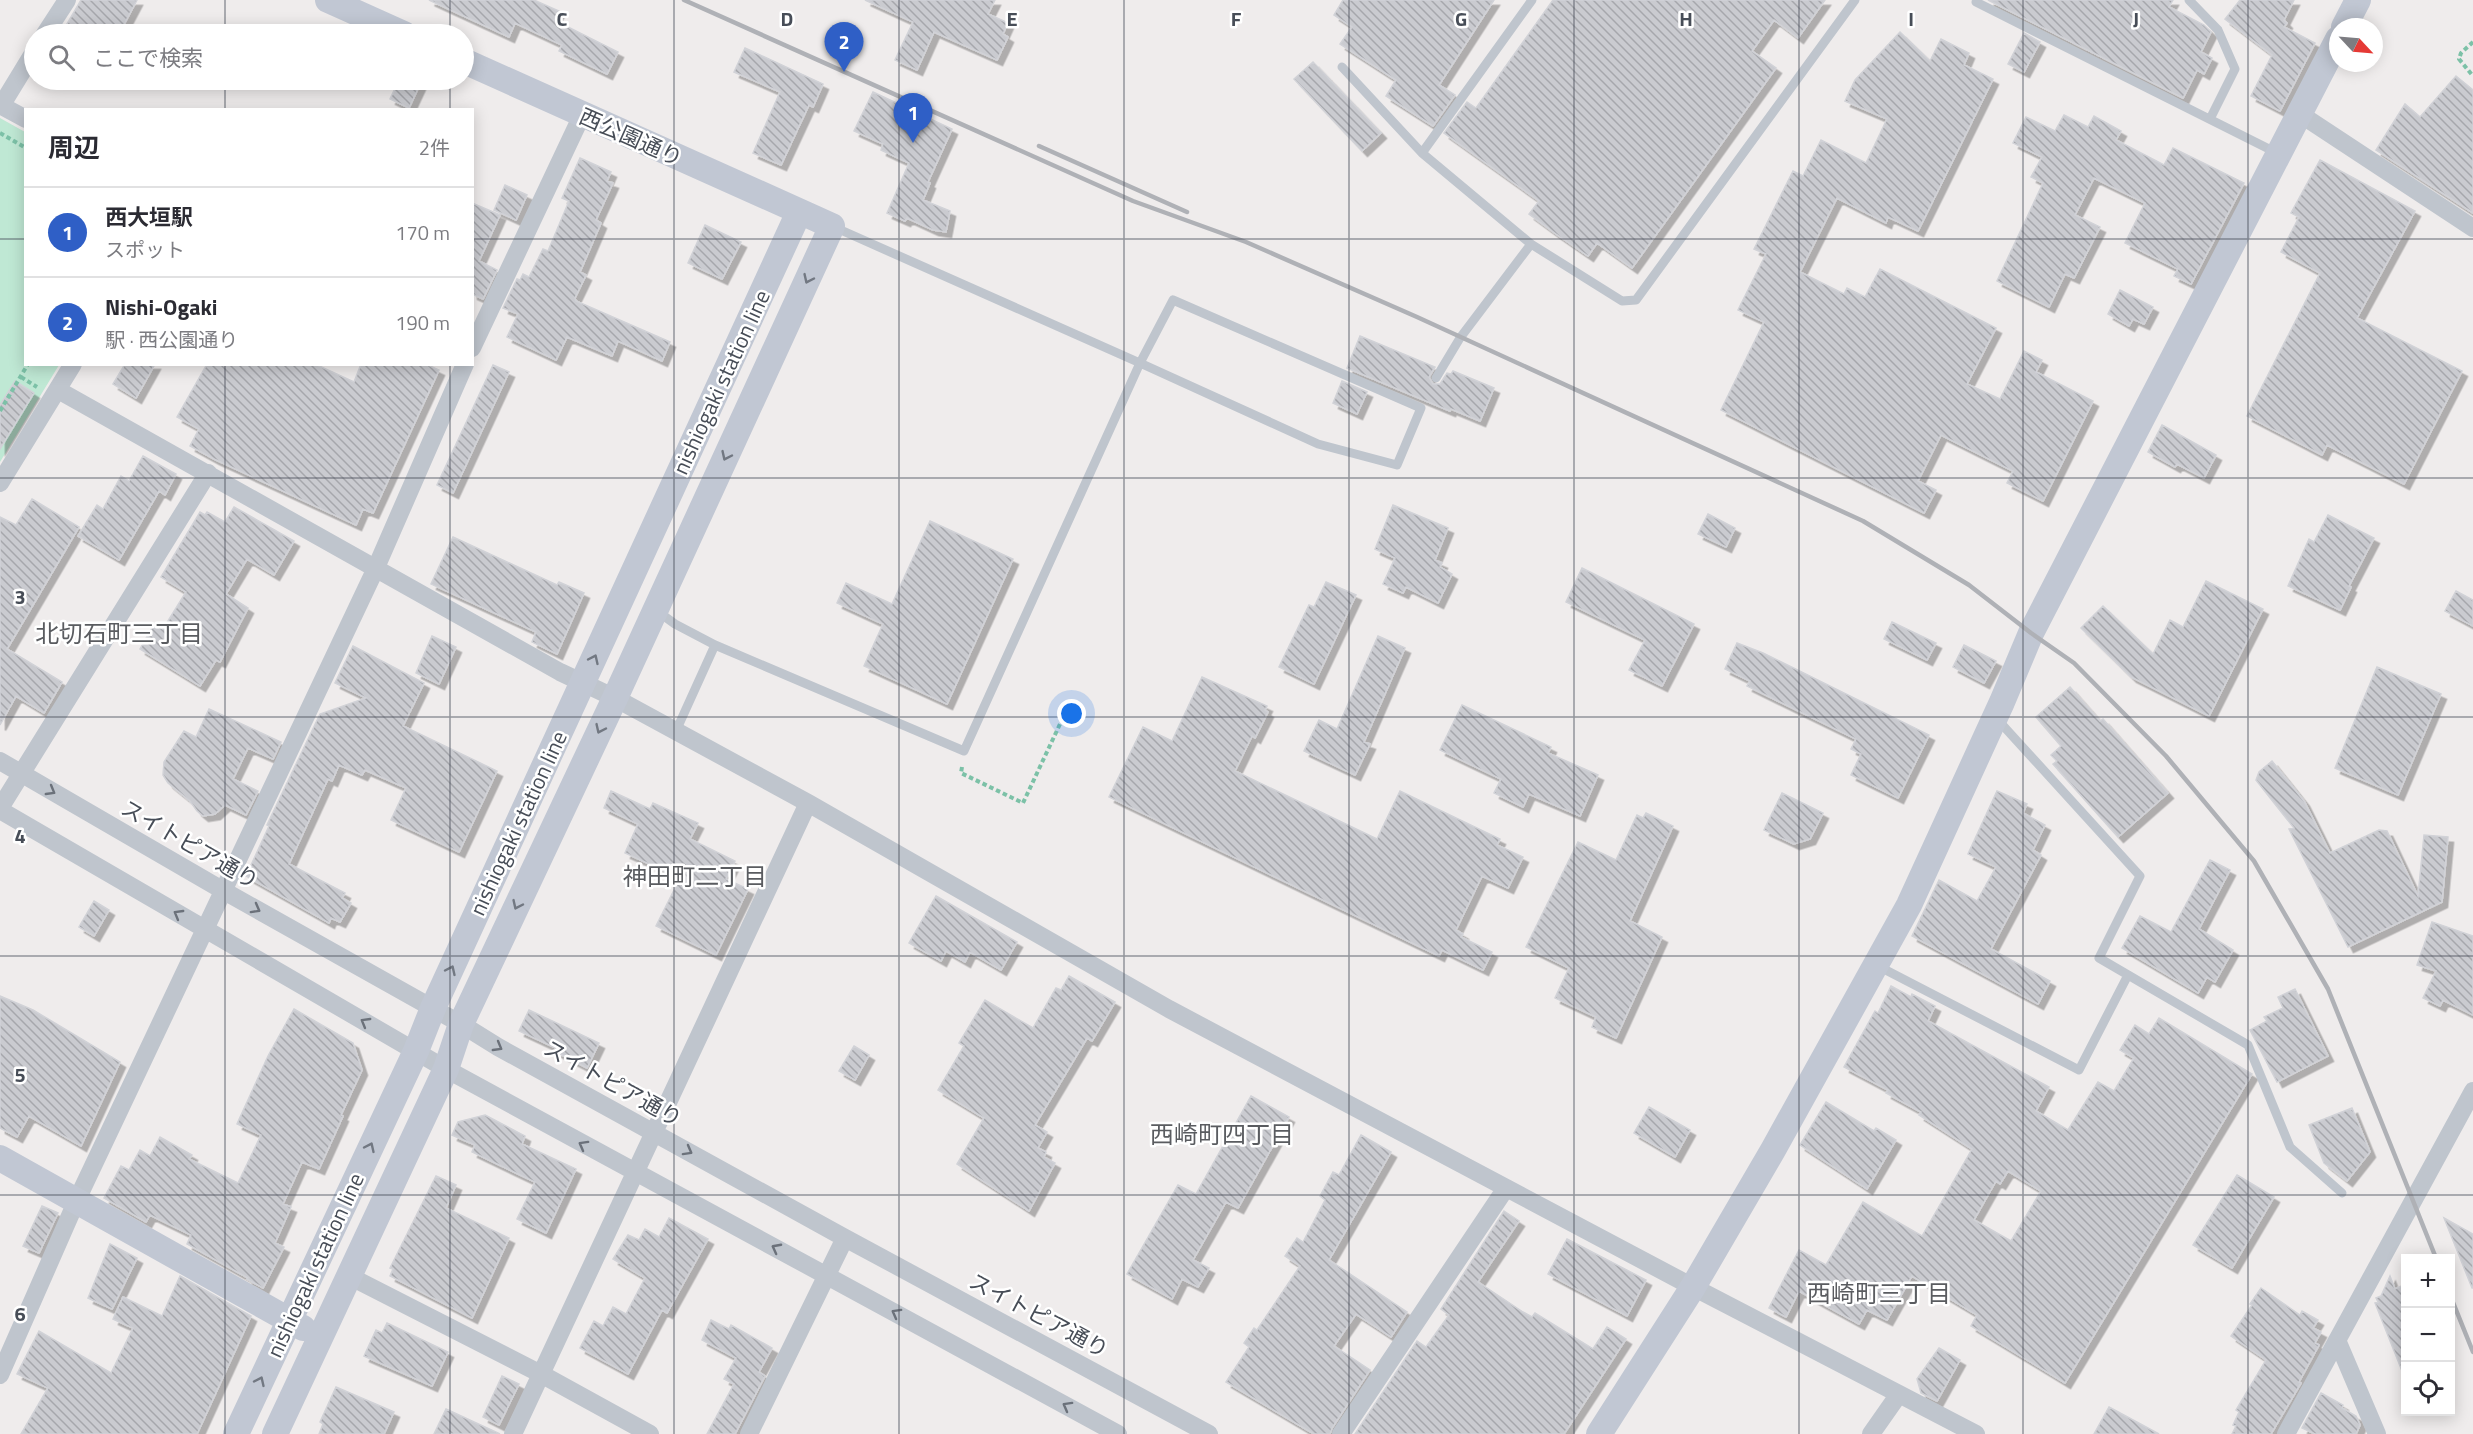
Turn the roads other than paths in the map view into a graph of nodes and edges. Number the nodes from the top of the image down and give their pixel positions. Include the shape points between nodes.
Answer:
1 (67, 0) edge
2 (328, 0) edge
3 (1532, 0) edge
4 (1855, 0) edge
5 (1977, 0) edge
6 (2188, 0) edge
7 (2358, 0) edge
8 (2349, 18) edge
9 (51, 24) edge
10 (382, 24) edge
11 (2329, 57) edge
12 (474, 66) edge
13 (1342, 67) dead end
14 (24, 68) edge
15 (1, 105) edge
16 (2300, 114) junction
17 (582, 115) junction
18 (24, 118) edge
19 (2210, 119) junction
20 (1422, 153) junction
21 (2279, 154) junction
22 (799, 212) junction
23 (832, 226) junction
24 (2473, 228) edge
25 (1531, 243) junction
26 (474, 339) edge
27 (1140, 363) junction
28 (72, 366) edge
29 (464, 366) edge
30 (1436, 378) dead end
31 (58, 390) junction
32 (208, 473) junction
33 (0, 483) edge
34 (375, 570) junction
35 (655, 610) junction
36 (715, 645) junction
37 (583, 685) junction
38 (615, 698) junction
39 (1995, 718) junction
40 (675, 731) junction
41 (0, 761) edge
42 (22, 774) junction
43 (808, 803) junction
44 (0, 809) edge
45 (224, 891) junction
46 (205, 930) junction
47 (1876, 965) junction
48 (2128, 975) junction
49 (433, 1008) junction
50 (461, 1024) junction
51 (416, 1051) junction
52 (446, 1069) junction
53 (2473, 1091) edge
54 (654, 1133) junction
55 (0, 1158) edge
56 (634, 1173) junction
57 (1506, 1188) junction
58 (2342, 1193) dead end
59 (76, 1202) junction
60 (845, 1238) junction
61 (349, 1276) junction
62 (827, 1276) junction
63 (1693, 1287) junction
64 (288, 1320) junction
65 (320, 1336) junction
66 (2337, 1340) junction
67 (541, 1374) junction
68 (0, 1376) edge
69 (1899, 1394) junction
70 (236, 1434) edge
71 (275, 1434) edge
72 (513, 1434) edge
73 (650, 1434) edge
74 (749, 1434) edge
75 (1118, 1434) edge
76 (1209, 1434) edge
77 (1341, 1434) edge
78 (1599, 1434) edge
79 (1871, 1434) edge
80 (1976, 1434) edge
81 (2286, 1434) edge
82 (2377, 1434) edge

1 - 9 street
2 - 10 main road
3 - 20 lane
4 - 25 lane via 1636,300 1622,301
5 - 19 lane
6 - 19 lane via 2218,30 2235,69
7 - 8 main road
11 - 16 main road
12 - 17 main road, 西公園通り
13 - 20 lane
14 - 15 street
15 - 18 street
16 - 21 main road
16 - 24 street
17 - 22 main road, 西公園通り
17 - 26 street
19 - 21 lane
20 - 25 lane
21 - 39 main road via 2031,633
22 - 23 main road, 西公園通り
37 -> 22 main road, nishiogaki station line
23 - 27 lane
23 -> 35 main road, nishiogaki station line
25 - 30 lane via 1460,338
27 - 27 lane via 1318,444 1397,465 1422,405 1173,300
27 - 36 lane via 964,751
28 - 31 street
29 - 34 street
31 - 32 street
31 - 33 street
32 - 34 street
32 - 42 street
34 - 37 street
34 - 45 street
35 - 36 lane
35 - 38 main road, nishiogaki station line
36 - 40 lane
37 - 38 street
49 -> 37 main road, nishiogaki station line
38 - 40 street
38 -> 50 main road, nishiogaki station line
39 - 47 main road via 1928,868
39 - 48 lane via 2140,876 2099,958
40 - 43 street
41 - 42 street, スイトピア通り
42 - 44 street
42 -> 45 street, スイトピア通り
43 - 54 street
43 - 57 street via 1170,1009
46 -> 44 street
45 - 46 street
45 -> 49 street, スイトピア通り
51 -> 46 street
46 - 59 street
47 - 48 lane via 2079,1070
47 - 63 main road
48 - 58 lane via 2248,1045 2290,1147
49 - 50 street, スイトピア通り
49 - 51 main road, nishiogaki station line
50 - 52 main road, nishiogaki station line
50 -> 54 street, スイトピア通り
51 - 52 street
64 -> 51 main road, nishiogaki station line
56 -> 52 street
52 - 61 main road, nishiogaki station line
53 - 66 street
54 - 56 street
54 -> 60 street, スイトピア通り
55 - 59 main road
62 -> 56 street
56 - 67 street
57 - 63 street
57 - 77 street
59 - 64 main road
59 - 68 street
60 - 62 street
60 - 76 street, スイトピア通り
61 - 65 main road, nishiogaki station line
61 - 67 street
62 - 74 street
75 -> 62 street
63 - 69 street
63 - 78 main road
64 - 65 main road
70 -> 64 main road, nishiogaki station line
65 - 71 main road, nishiogaki station line
66 - 81 street
66 - 82 street
67 - 72 street
67 - 73 street
69 - 79 street
69 - 80 street

